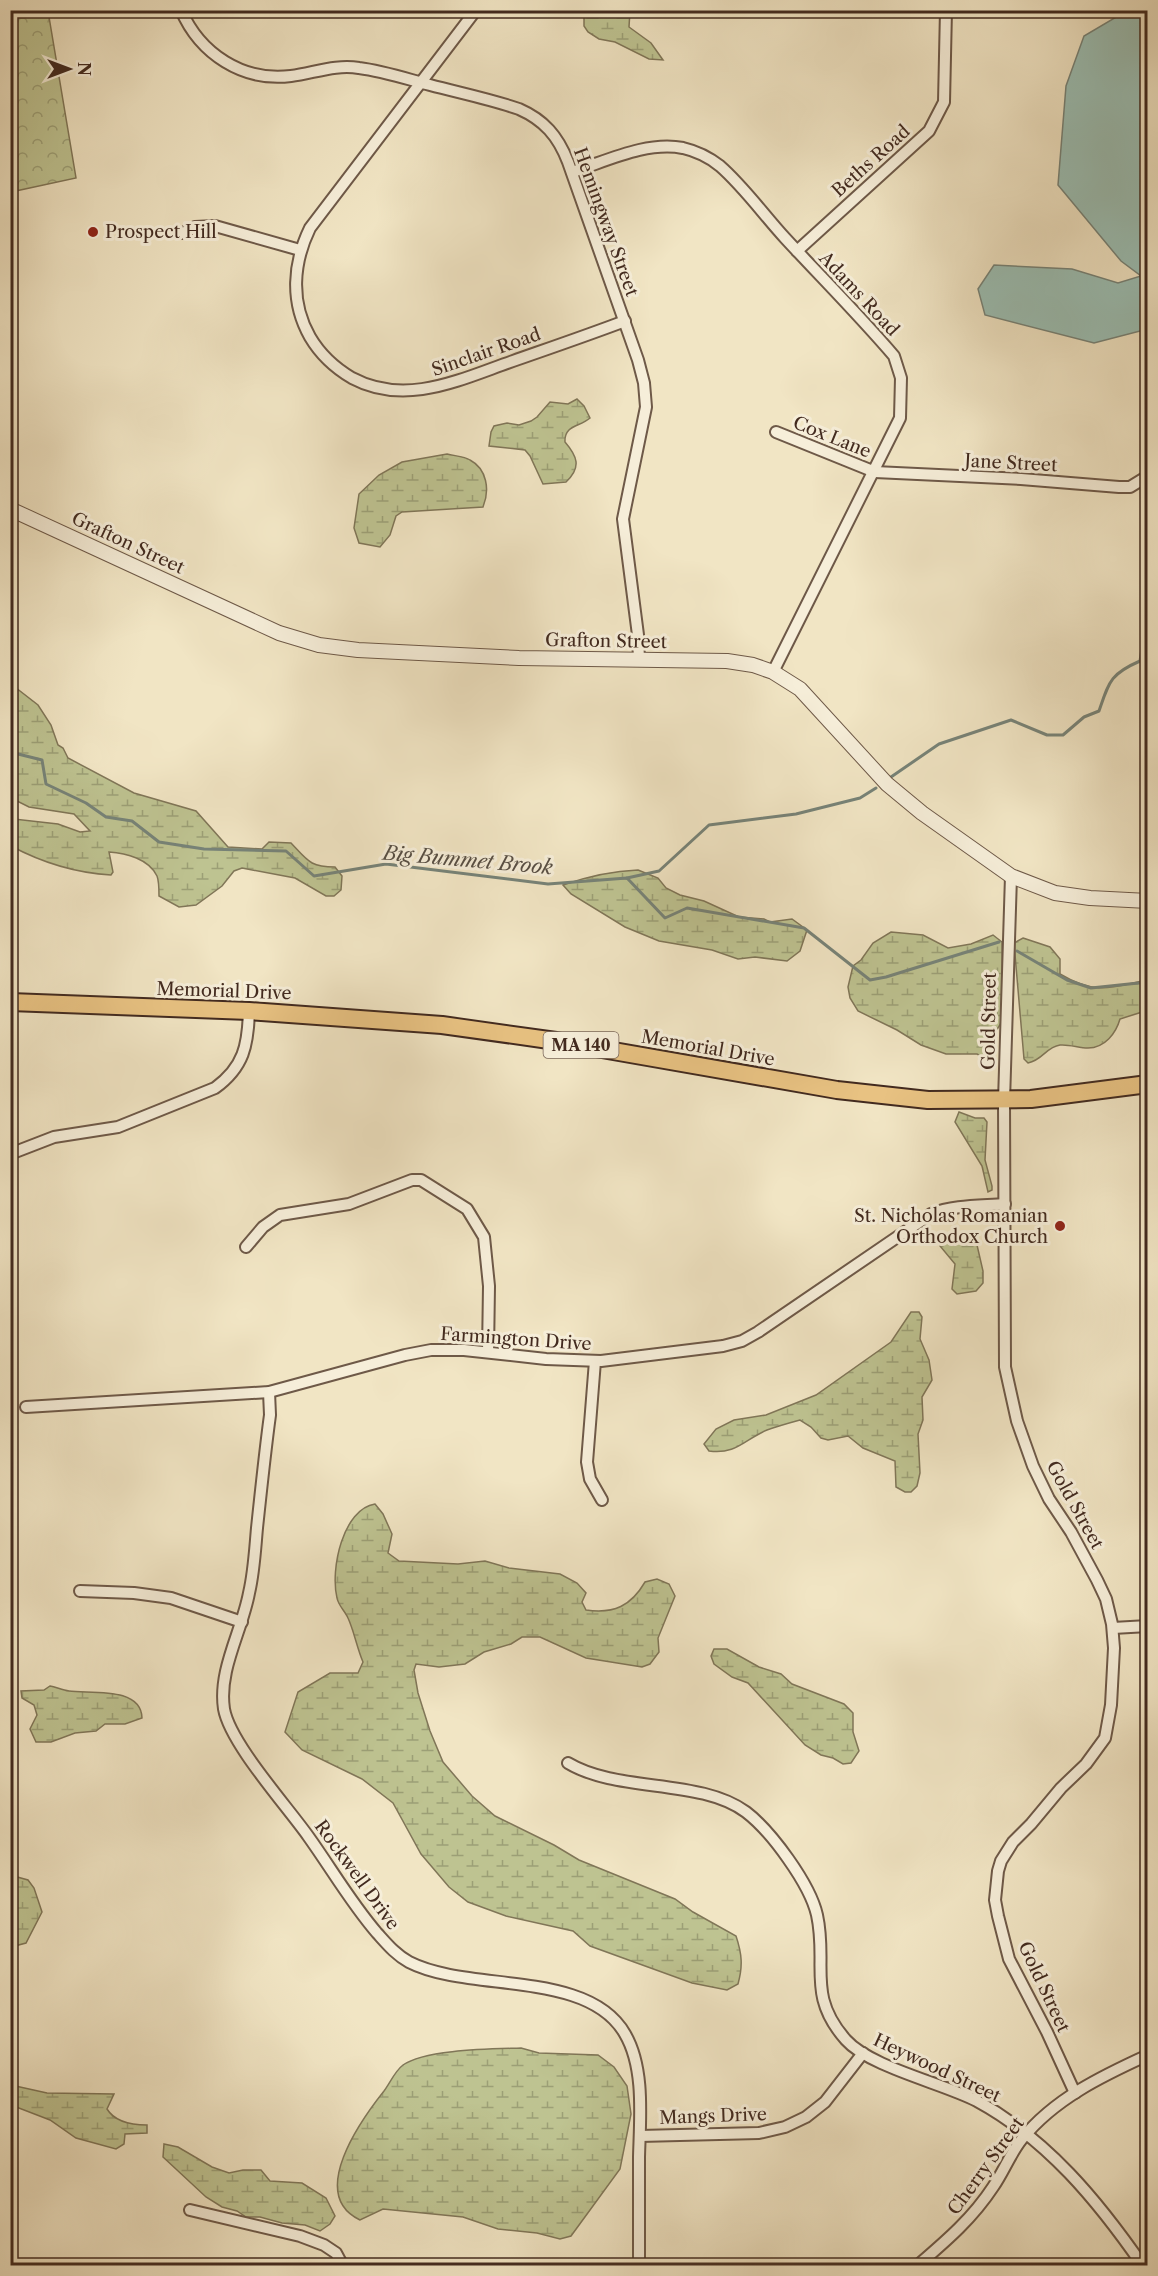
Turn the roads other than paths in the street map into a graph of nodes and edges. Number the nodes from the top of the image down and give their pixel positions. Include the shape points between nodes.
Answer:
1 (182, 10) edge
2 (476, 10) edge
3 (946, 10) edge
4 (420, 82) junction
5 (572, 172) junction
6 (183, 233) dead end
7 (300, 250) junction
8 (797, 251) junction
9 (625, 321) junction
10 (776, 432) dead end
11 (874, 472) junction
12 (1143, 479) dead end
13 (10, 509) edge
14 (639, 660) junction
15 (772, 672) junction
16 (1011, 876) junction
17 (1148, 900) edge
18 (10, 1002) edge
19 (249, 1011) junction
20 (1148, 1084) edge
21 (1004, 1101) junction
22 (10, 1154) edge
23 (1005, 1204) junction
24 (246, 1247) dead end
25 (488, 1352) junction
26 (595, 1361) junction
27 (269, 1392) junction
28 (26, 1407) dead end
29 (602, 1500) dead end
30 (80, 1591) dead end
31 (242, 1622) junction
32 (1148, 1626) edge
33 (1113, 1628) junction
34 (568, 1763) dead end
35 (863, 2053) junction
36 (1148, 2055) edge
37 (1075, 2093) junction
38 (1026, 2135) junction
39 (639, 2136) junction
40 (190, 2210) dead end
41 (344, 2265) edge
42 (639, 2265) edge
43 (916, 2265) edge
44 (1143, 2265) edge

1 - 4 street, Hemingway Street via 192,32 209,51 251,74 280,77 347,67
2 - 4 street, Sinclair Road
3 - 8 street, Beths Road via 944,102 929,131
4 - 5 street, Hemingway Street via 528,113 553,132
4 - 7 street, Sinclair Road via 316,218
5 - 8 street, Adams Road via 643,149 685,148 719,165
5 - 9 street, Hemingway Street
6 - 7 street via 195,227 215,226
7 - 9 street, Sinclair Road via 296,286 307,332 338,369 381,389 405,391 444,385
8 - 11 street, Adams Road via 894,356 901,378 900,418
9 - 14 street, Hemingway Street via 646,394 623,519
10 - 11 street, Cox Lane
11 - 12 street, Jane Street via 1119,487 1130,487
11 - 15 street, Adams Road
13 - 14 street, Grafton Street via 279,633 318,645 519,658
14 - 15 street, Grafton Street via 727,661
15 - 16 street, Grafton Street via 800,689 905,800
16 - 17 street, Grafton Street via 1068,895
16 - 21 street, Gold Street
18 - 19 main road, Memorial Drive / MA 140
19 - 21 main road, Memorial Drive / MA 140 via 480,1029 874,1095
19 - 22 street via 246,1043 238,1065 215,1088 118,1126 54,1137
20 - 21 main road, Memorial Drive / MA 140
21 - 23 street, Gold Street
23 - 26 street, Farmington Drive via 950,1208 931,1214 742,1341
23 - 33 street, Gold Street via 1004,1350 1008,1384 1033,1466 1097,1580
24 - 25 street via 280,1215 349,1204 405,1182 421,1180 467,1209 484,1237 489,1286
25 - 26 street, Farmington Drive
25 - 27 street, Farmington Drive via 419,1352
26 - 29 street via 587,1462 590,1479
27 - 28 street, Farmington Drive
27 - 31 street, Rockwell Drive via 270,1415 252,1578
30 - 31 street via 171,1598
31 - 39 street, Rockwell Drive via 225,1680 229,1723 243,1749 361,1914 395,1952 422,1968 559,1991 596,2005 621,2028 631,2046 638,2079
32 - 33 street
33 - 37 street, Gold Street via 1111,1705 1105,1738 1013,1842 1001,1860 996,1884 998,1916 1010,1959
34 - 35 street, Heywood Street via 598,1776 720,1799 763,1826 801,1879 813,1903 826,2012 845,2039
35 - 38 street, Heywood Street via 976,2101 1005,2117
35 - 39 street, Mangs Drive via 825,2102 802,2120 785,2127 755,2133
36 - 37 street, Cherry Street
37 - 38 street, Cherry Street
38 - 43 street, Cherry Street via 963,2225
38 - 44 street, Heywood Street via 1085,2189
39 - 42 street, Rockwell Drive
40 - 41 street via 300,2236 324,2245

